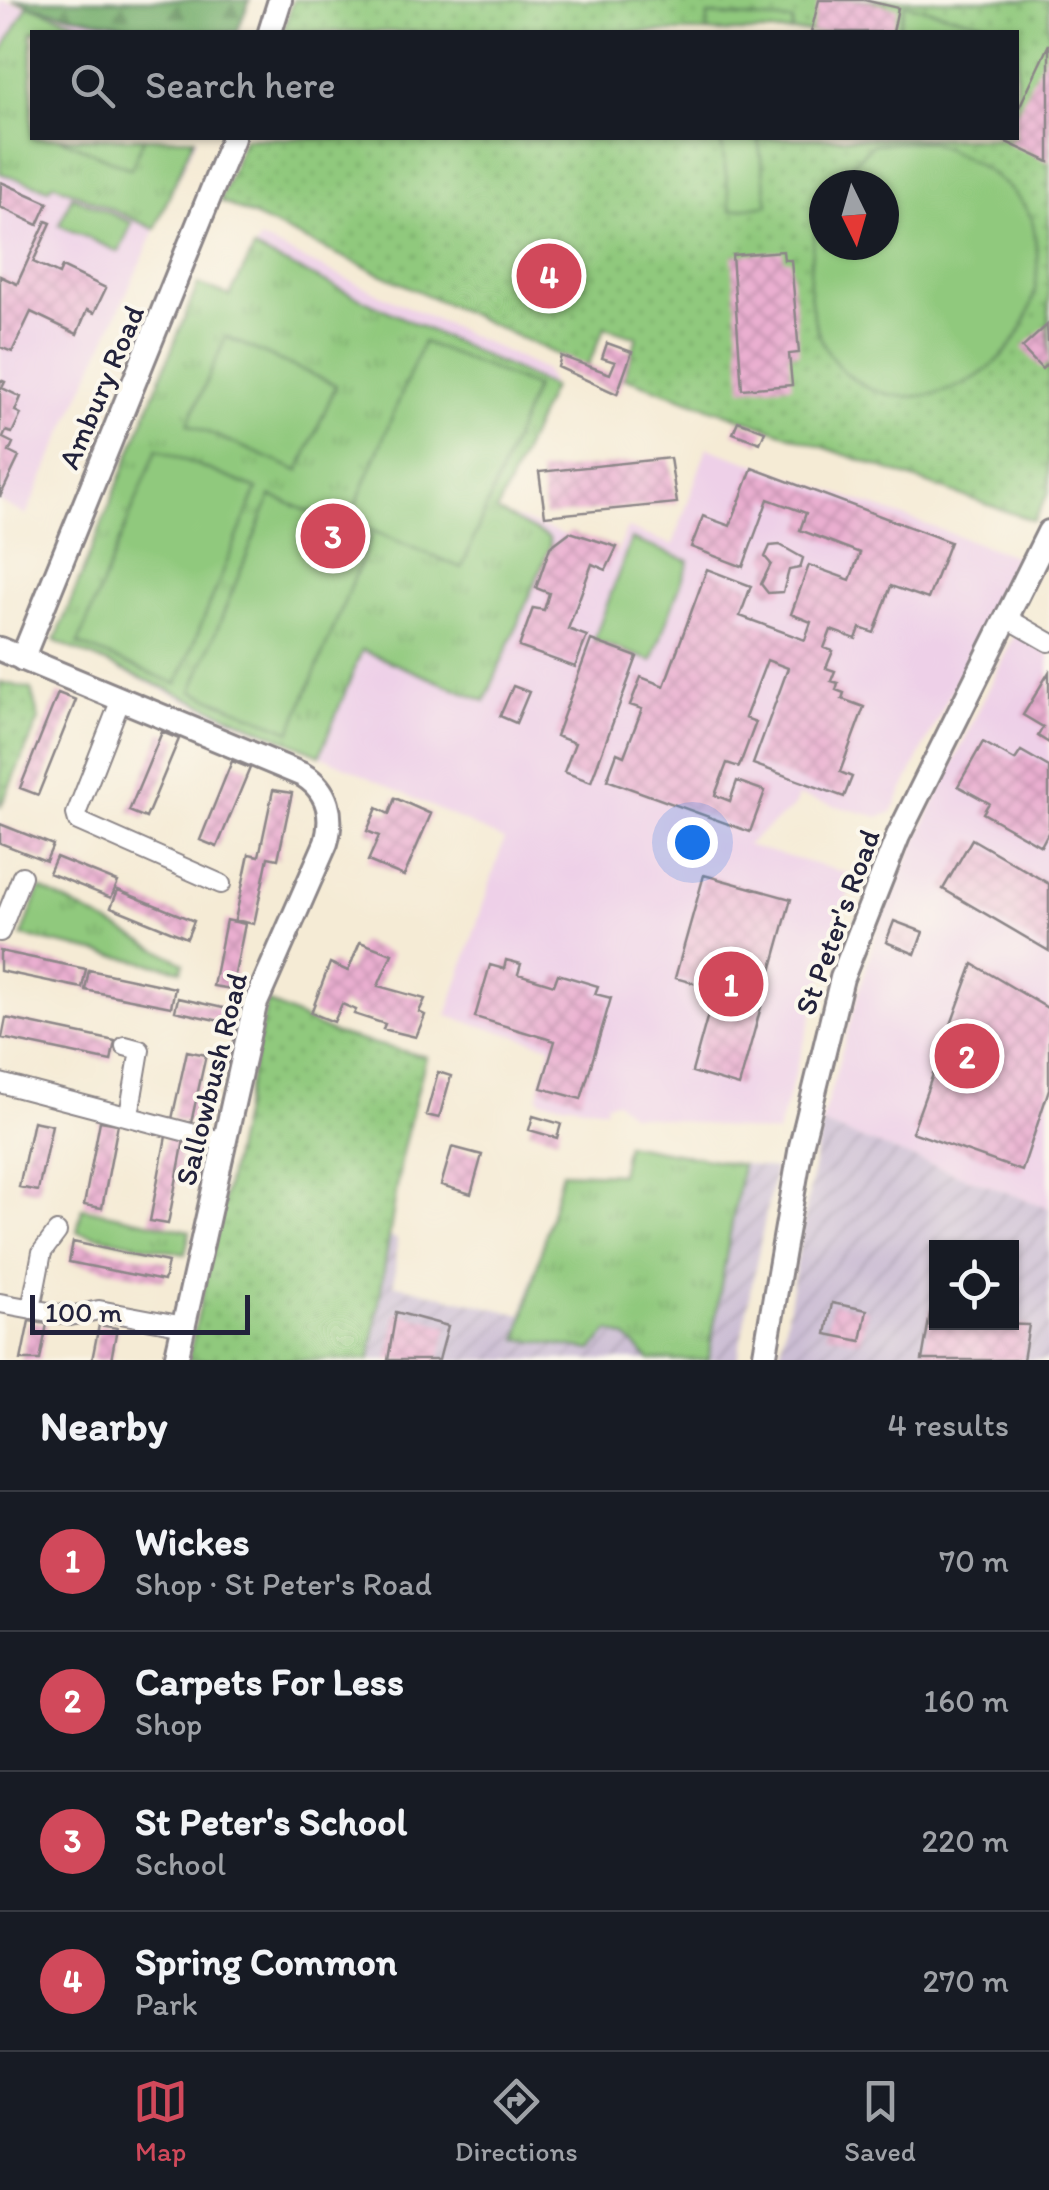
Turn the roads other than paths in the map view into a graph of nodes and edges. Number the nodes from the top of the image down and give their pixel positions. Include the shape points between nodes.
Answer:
1 (280, 0) edge
2 (271, 30) edge
3 (233, 140) edge
4 (1049, 532) edge
5 (1005, 617) junction
6 (1049, 642) edge
7 (0, 648) edge
8 (22, 659) junction
9 (121, 700) junction
10 (22, 876) dead end
11 (221, 884) dead end
12 (0, 932) edge
13 (125, 1046) dead end
14 (0, 1083) edge
15 (129, 1115) junction
16 (225, 1142) junction
17 (57, 1232) dead end
18 (0, 1303) edge
19 (31, 1309) junction
20 (184, 1326) junction
21 (176, 1360) edge
22 (764, 1360) edge

1 - 2 street
3 - 8 street, Ambury Road
4 - 5 street, St Peter's Road
5 - 6 street
5 - 22 street, St Peter's Road via 884,866 842,978 801,1146
7 - 8 street, Sallowbush Road
8 - 9 street, Sallowbush Road
9 - 11 street via 78,821
9 - 16 street, Sallowbush Road via 302,775 321,790 330,814 326,843 255,1005
10 - 12 street
13 - 15 street via 140,1050
14 - 15 street
15 - 16 street
16 - 20 street, Sallowbush Road
17 - 19 street via 42,1252
18 - 19 street
19 - 20 street via 70,1316 99,1310
20 - 21 street, Sallowbush Road

